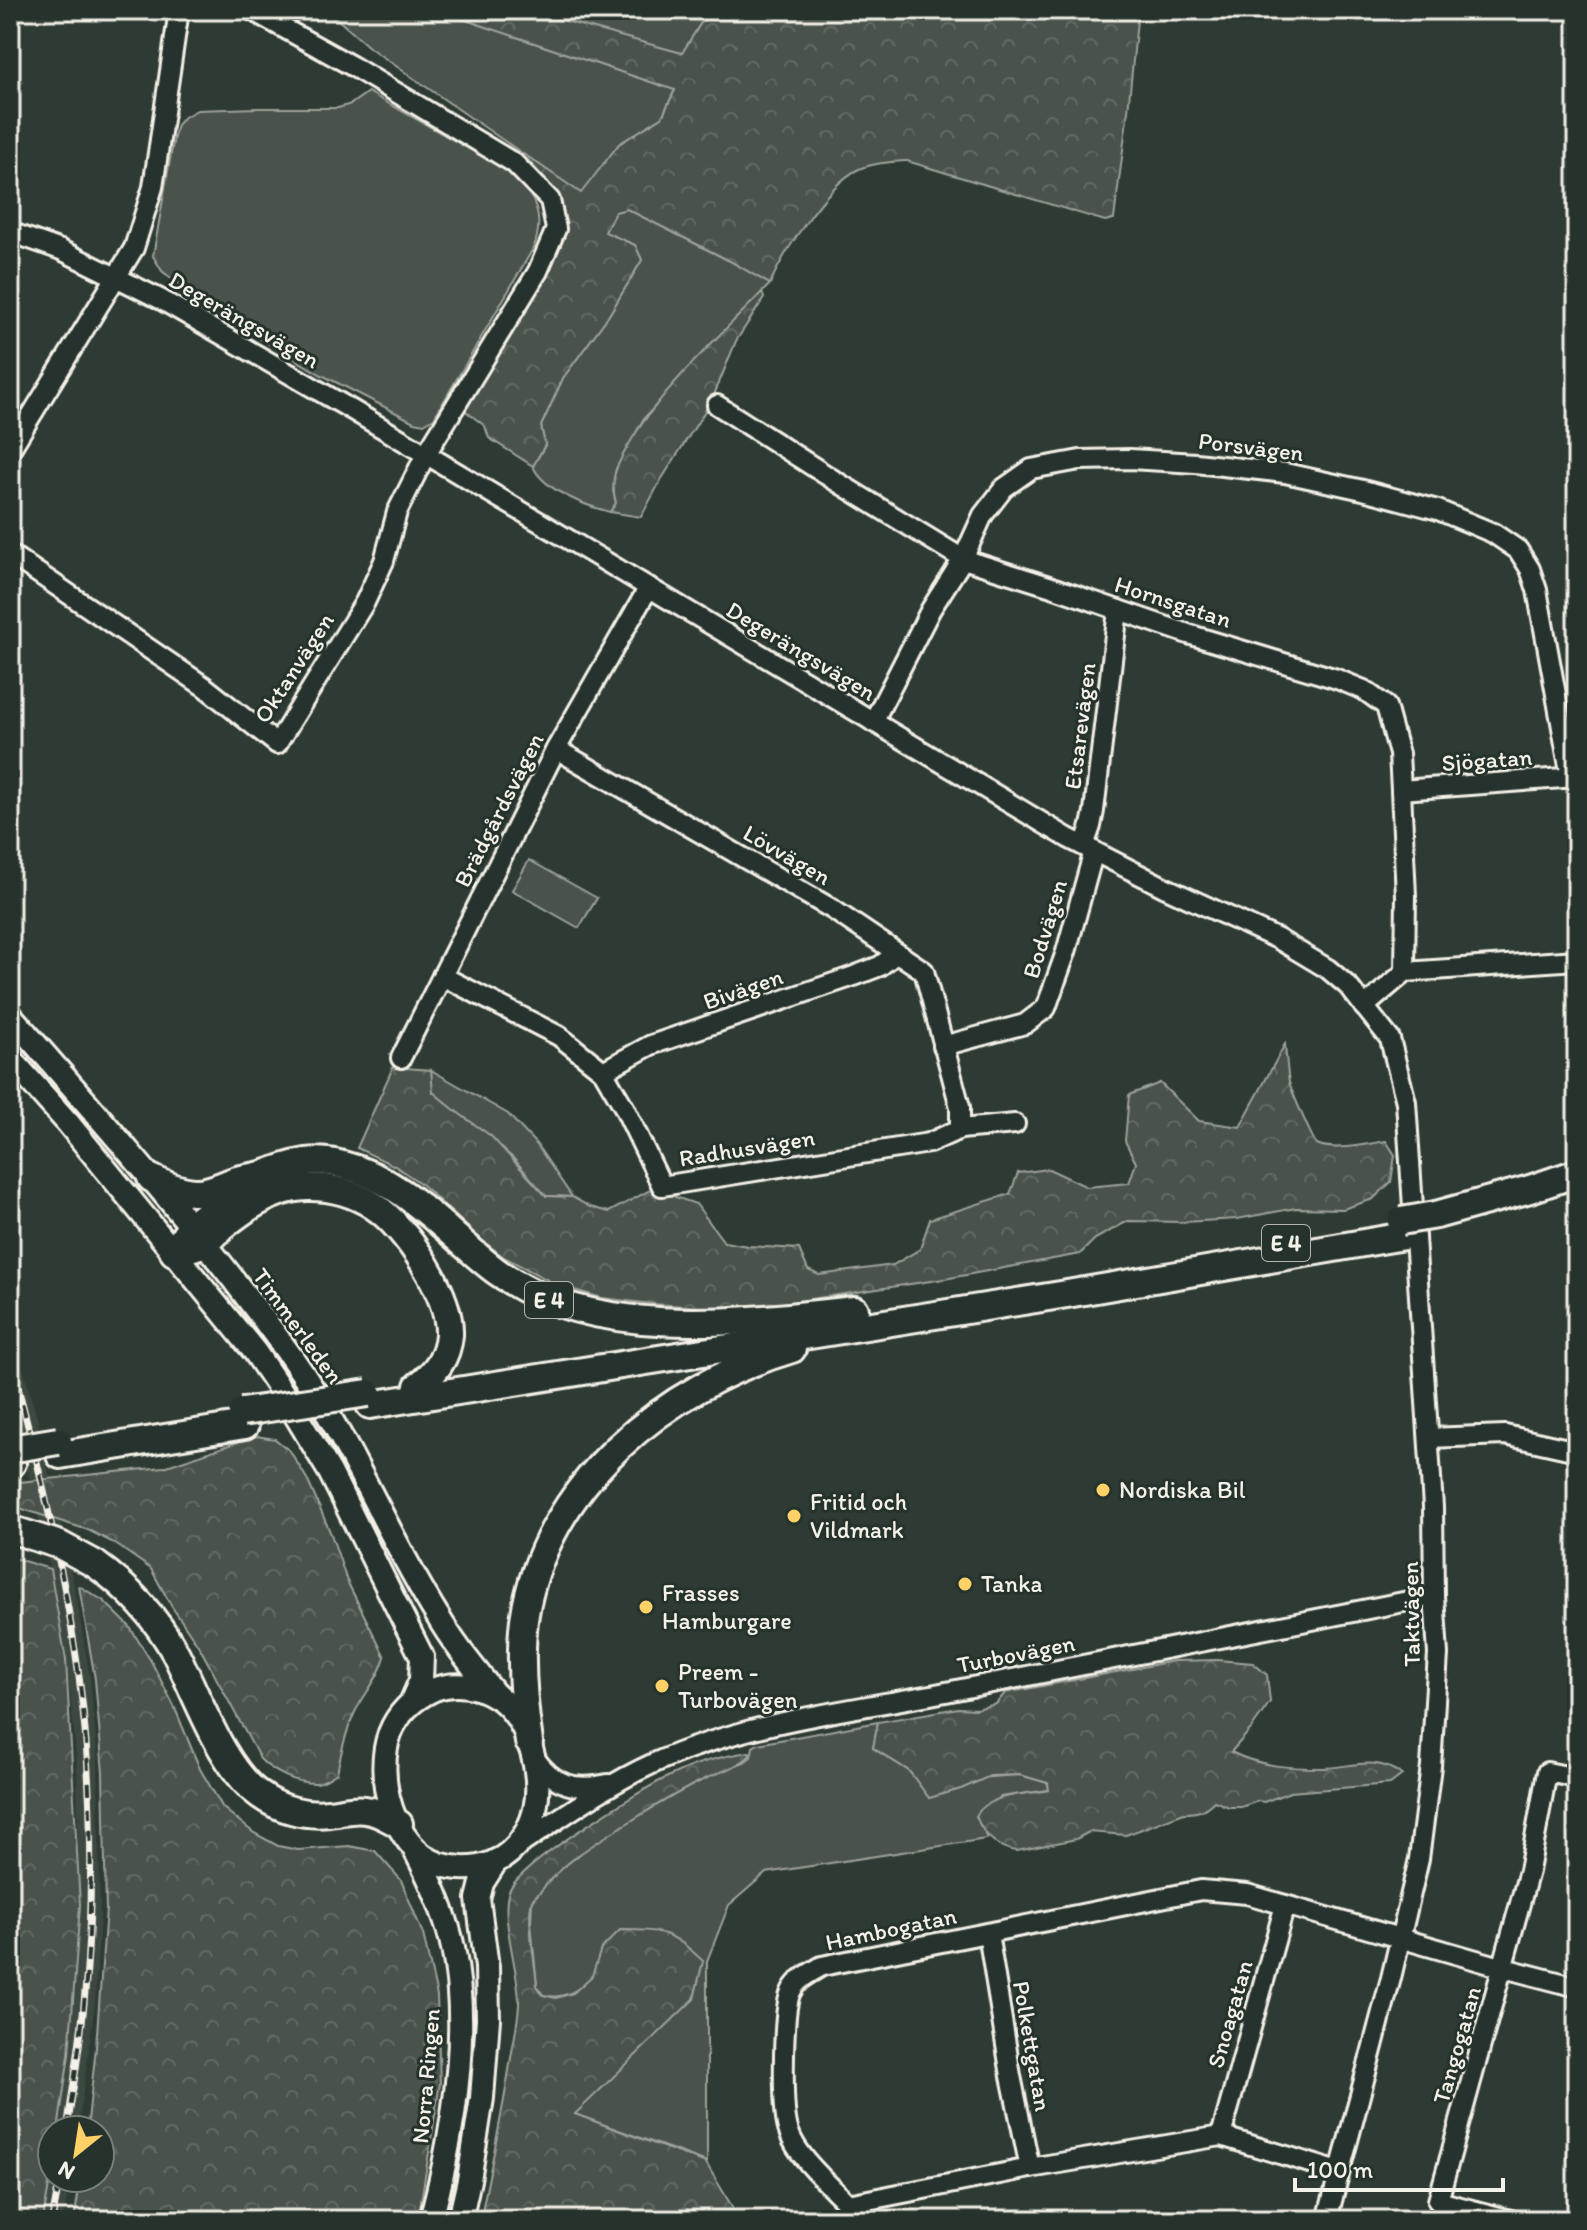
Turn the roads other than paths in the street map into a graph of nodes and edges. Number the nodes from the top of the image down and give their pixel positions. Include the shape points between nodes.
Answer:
1 (179, 10) edge
2 (251, 10) edge
3 (10, 232) edge
4 (118, 278) junction
5 (717, 405) dead end
6 (10, 450) edge
7 (426, 454) junction
8 (10, 554) edge
9 (963, 559) junction
10 (649, 587) junction
11 (1118, 610) junction
12 (873, 722) junction
13 (556, 749) junction
14 (1574, 777) edge
15 (1401, 790) junction
16 (1089, 848) junction
17 (897, 953) junction
18 (1577, 960) edge
19 (1405, 972) junction
20 (442, 976) junction
21 (1364, 1007) junction
22 (10, 1015) edge
23 (943, 1046) junction
24 (10, 1058) edge
25 (401, 1058) dead end
26 (603, 1071) junction
27 (1015, 1124) dead end
28 (960, 1129) junction
29 (1577, 1173) edge
30 (261, 1175) junction
31 (151, 1178) junction
32 (1577, 1188) edge
33 (1436, 1221) junction
34 (1403, 1228) junction
35 (198, 1234) junction
36 (174, 1252) junction
37 (878, 1308) junction
38 (924, 1316) junction
39 (418, 1386) junction
40 (369, 1399) junction
41 (1429, 1438) junction
42 (1577, 1451) edge
43 (11, 1459) edge
44 (21, 1533) edge
45 (1434, 1596) junction
46 (498, 1698) junction
47 (411, 1703) junction
48 (531, 1749) junction
49 (1577, 1778) edge
50 (615, 1782) junction
51 (399, 1824) junction
52 (414, 1847) junction
53 (504, 1856) junction
54 (1285, 1905) junction
55 (988, 1933) junction
56 (1400, 1937) junction
57 (1504, 1968) junction
58 (1577, 1987) edge
59 (1221, 2136) junction
60 (1030, 2168) junction
61 (1339, 2172) junction
62 (431, 2220) edge
63 (460, 2220) edge
64 (1327, 2220) edge
65 (1511, 2220) edge

1 - 4 street via 153,187 134,248
2 - 7 street via 514,163 550,200 556,229 538,271
3 - 4 street, Degerängsvägen
4 - 6 street
4 - 7 street, Degerängsvägen
5 - 9 street, Hornsgatan
7 - 8 street, Oktanvägen via 397,512 384,561 365,602 277,744 205,687
7 - 10 street, Degerängsvägen
9 - 11 street, Hornsgatan
9 - 12 street, Porsvägen
9 - 14 street, Porsvägen via 983,515 1004,488 1031,469 1080,460 1196,463 1285,473 1438,510 1493,533 1518,550 1530,569
10 - 12 street, Degerängsvägen
10 - 13 street, Brädgårdsvägen
11 - 15 street, Hornsgatan via 1364,690 1386,706 1399,754
11 - 16 street, Etsarevägen
12 - 16 street, Degerängsvägen
13 - 17 street, Lövvägen via 832,909
13 - 20 street, Brädgårdsvägen
14 - 15 street, Sjögatan
15 - 19 street, Hornsgatan
16 - 21 street, Degerängsvägen via 1294,948 1328,969
16 - 23 street, Bodvägen via 1066,952 1046,1008 1025,1024
17 - 23 street, Lövvägen via 924,971
17 - 26 street, Bivägen via 854,976 651,1045
18 - 19 street
19 - 21 street
20 - 25 street, Brädgårdsvägen
20 - 26 street, Radhusvägen via 559,1036
21 - 41 street, Taktvägen via 1390,1039 1406,1102
22 - 31 main road, Timmerleden
23 - 28 street via 960,1107
24 - 36 main road, Timmerleden
26 - 28 street, Radhusvägen via 662,1186 929,1143
27 - 28 street, Radhusvägen
29 - 33 highway, E 4
30 - 31 highway, E 4 via 200,1192
30 - 35 highway, E 4 via 242,1187
30 - 37 highway, E 4 via 319,1161 366,1173 406,1196 511,1282 578,1310 691,1322
31 - 35 main road, Timmerleden
32 - 33 highway, E 4 via 1479,1218
33 - 34 highway, E 4, bridge
34 - 37 highway, E 4
34 - 38 highway, E 4 via 1306,1254
35 - 36 highway, E 4
35 - 39 highway, E 4 via 286,1190 330,1188 372,1204 420,1256 448,1321 443,1357
35 - 46 main road, Timmerleden via 310,1384 428,1602
36 - 47 main road, Timmerleden via 255,1352 337,1485 422,1657 421,1680
37 - 39 highway, E 4
38 - 40 highway, E 4
38 - 48 highway, E 4 via 787,1351 731,1373 662,1412 604,1461 564,1514 543,1553 530,1595 521,1664
39 - 40 highway, E 4
40 - 43 highway, E 4, bridge
41 - 42 street via 1505,1435
41 - 45 street, Taktvägen
44 - 51 highway, bridge via 60,1545 95,1564 141,1603 248,1785 271,1802 297,1811 368,1810
45 - 50 street, Turbovägen via 767,1725 683,1752
45 - 56 street, Taktvägen via 1438,1654 1431,1766 1419,1859
46 - 47 main road via 472,1686 449,1685
46 - 48 main road via 516,1717
47 - 51 main road via 396,1720 385,1756 389,1797
48 - 50 street, Turbovägen via 552,1778 571,1786
48 - 53 main road via 535,1810 526,1833
49 - 57 street, Tangogatan via 1547,1772
50 - 53 street, Turbovägen
51 - 52 main road
52 - 53 main road via 432,1861 455,1868 472,1868
52 - 62 main road, Norra Ringen via 447,1925 460,1992 458,2069
53 - 63 main road via 486,1874 479,1892 488,2019 478,2126
54 - 55 street, Hambogatan via 1247,1894 1201,1890
54 - 56 street, Hambogatan
54 - 59 street, Snoagatan
55 - 60 street, Polkettgatan
55 - 60 street, Hambogatan via 822,1966 800,1979 790,1995 786,2033 789,2132 848,2204
56 - 57 street, Tangogatan
56 - 61 street, Taktvägen
57 - 58 street, Tangogatan
57 - 65 street, Tangogatan via 1438,2201
59 - 60 street, Hambogatan
59 - 61 street, Hambogatan
61 - 64 street, Taktvägen

